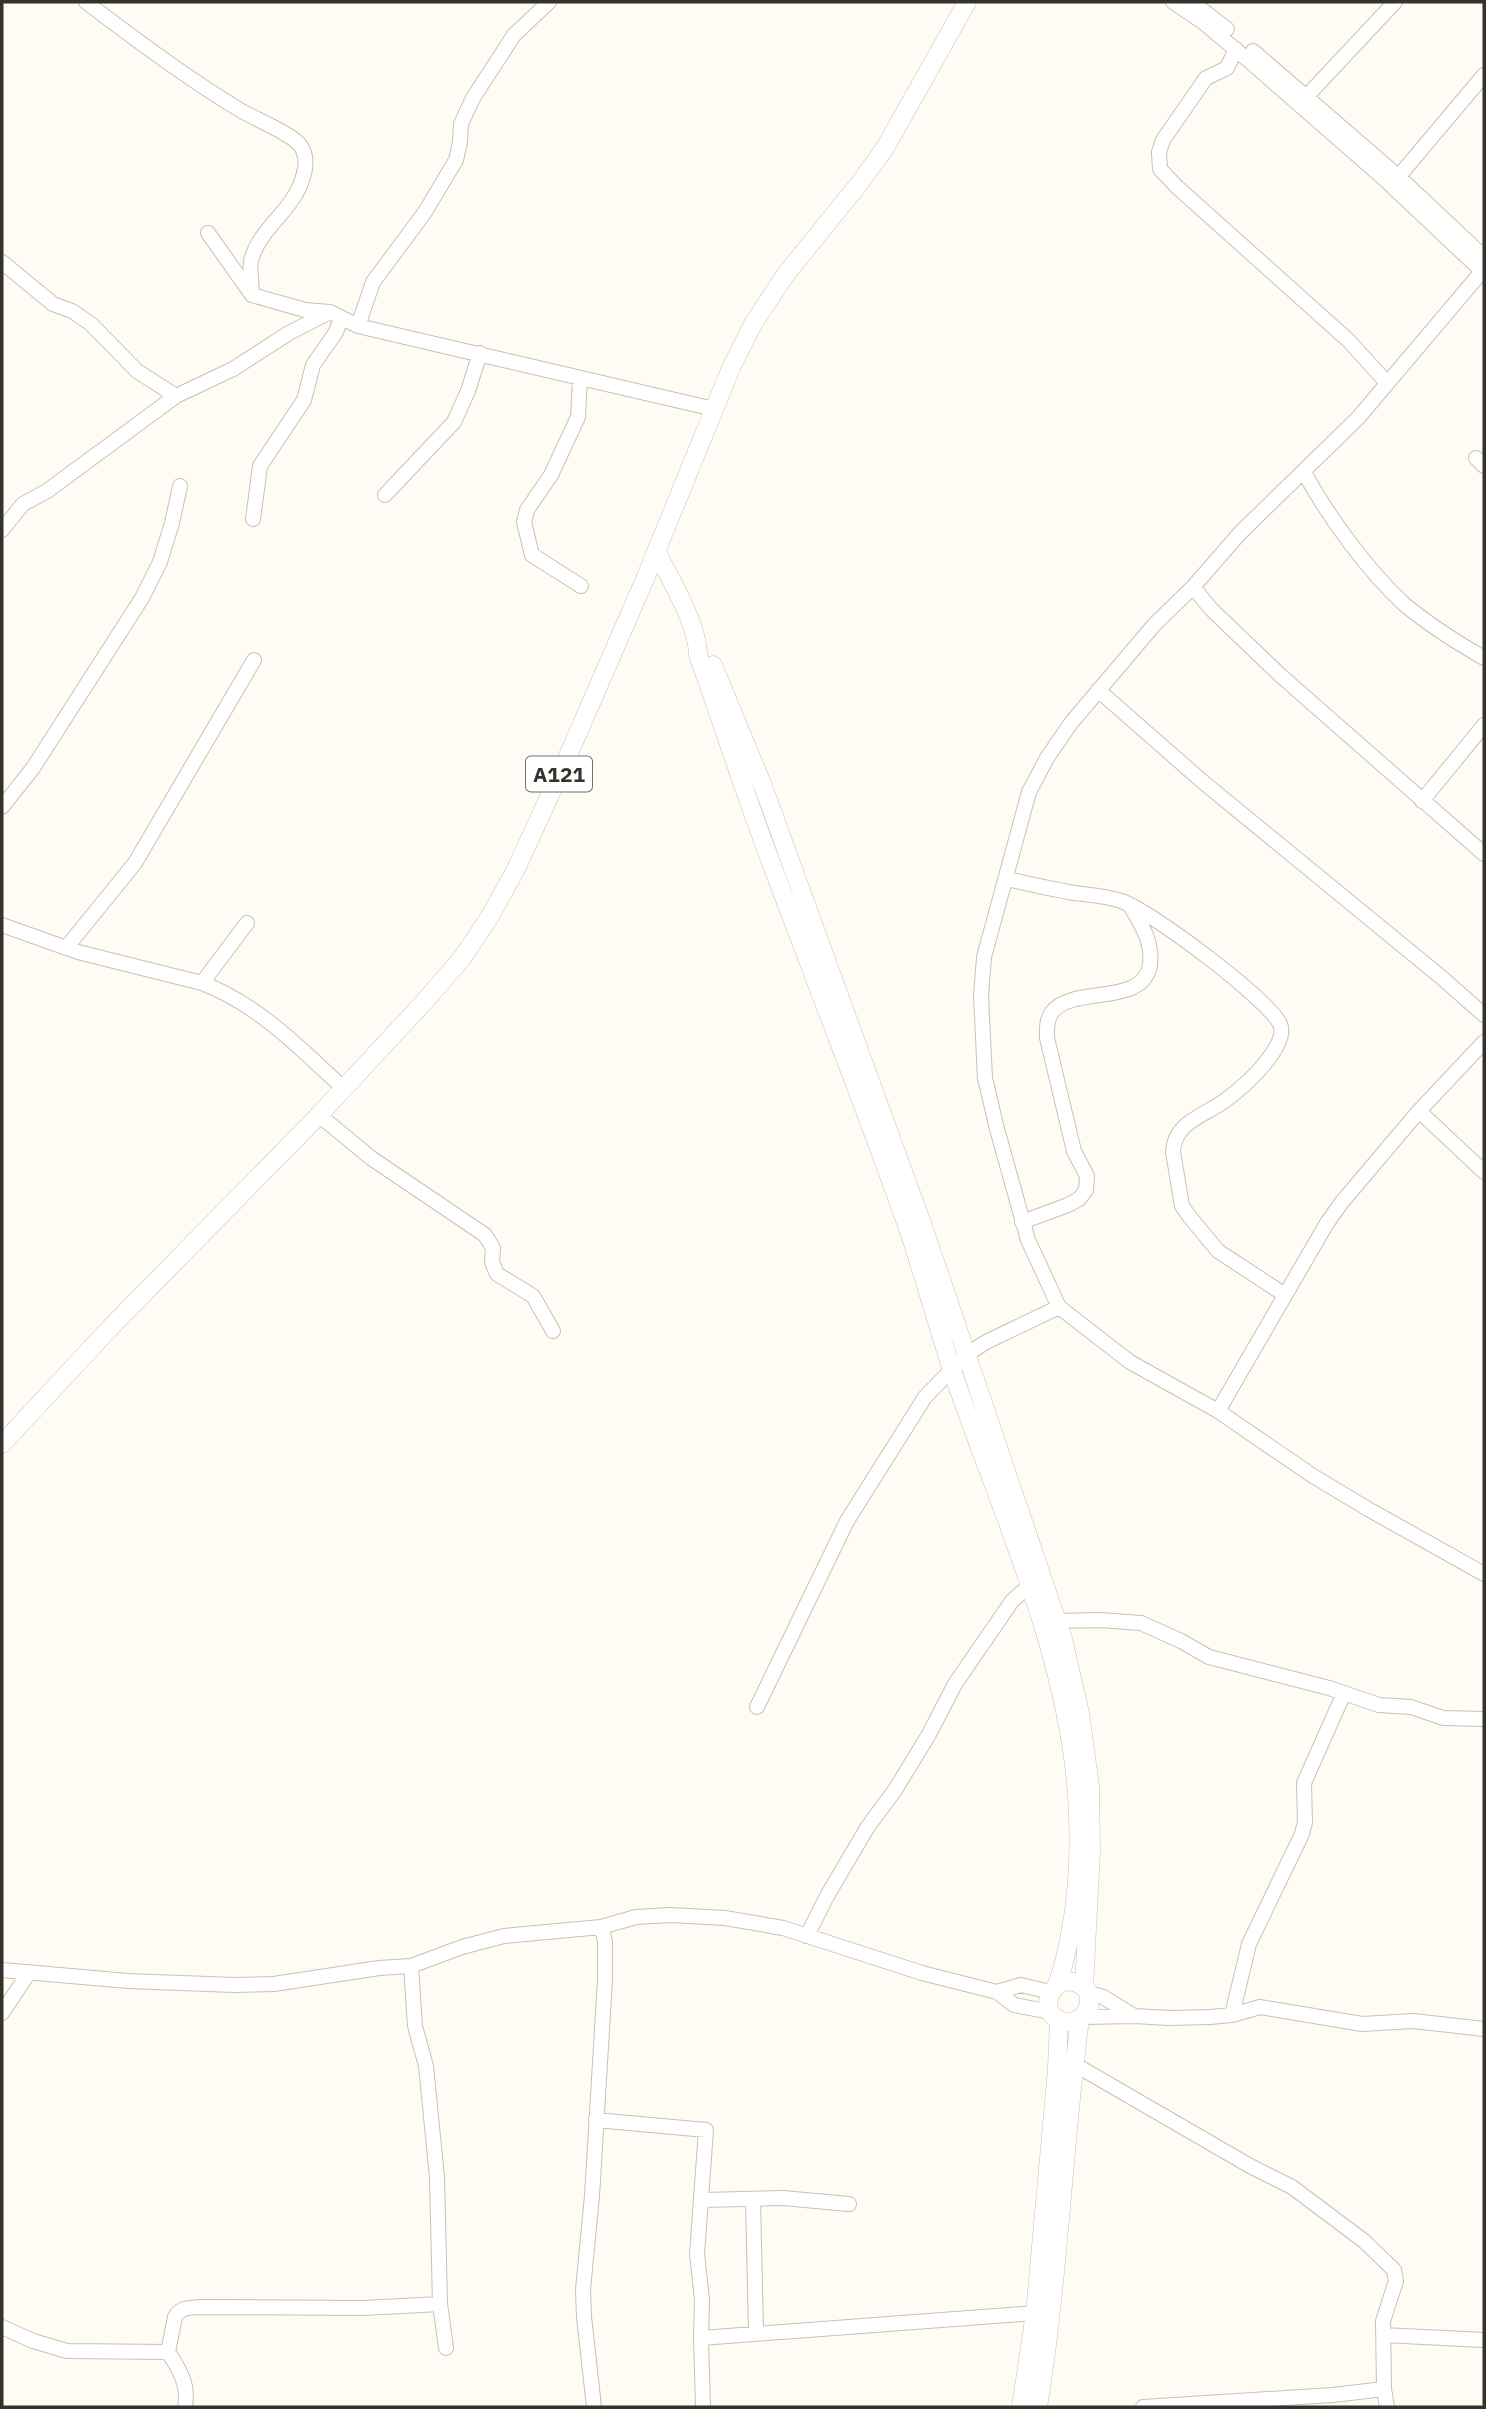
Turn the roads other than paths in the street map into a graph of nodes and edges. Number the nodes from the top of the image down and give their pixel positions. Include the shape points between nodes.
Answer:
1 (86, 2) edge
2 (549, 2) edge
3 (967, 2) edge
4 (1173, 2) edge
5 (1192, 2) edge
6 (1395, 2) edge
7 (1236, 49) junction
8 (1484, 75) edge
9 (1479, 89) edge
10 (1306, 97) junction
11 (1395, 182) junction
12 (208, 233) dead end
13 (2, 262) edge
14 (1484, 268) edge
15 (252, 295) junction
16 (335, 315) junction
17 (358, 326) junction
18 (480, 353) junction
19 (580, 378) junction
20 (1387, 383) junction
21 (176, 396) junction
22 (714, 409) junction
23 (1304, 472) junction
24 (180, 486) dead end
25 (385, 495) dead end
26 (253, 519) dead end
27 (2, 530) edge
28 (656, 551) junction
29 (580, 586) dead end
30 (1193, 587) junction
31 (698, 644) junction
32 (1484, 658) edge
33 (254, 660) dead end
34 (1098, 690) junction
35 (1484, 725) edge
36 (1422, 801) junction
37 (2, 807) edge
38 (1484, 854) edge
39 (1007, 879) junction
40 (1129, 904) junction
41 (247, 923) dead end
42 (2, 925) edge
43 (66, 948) junction
44 (202, 983) junction
45 (1484, 1015) edge
46 (1484, 1042) edge
47 (344, 1089) junction
48 (1419, 1111) junction
49 (319, 1115) junction
50 (1484, 1172) edge
51 (1022, 1222) junction
52 (1285, 1295) junction
53 (1059, 1307) junction
54 (553, 1331) dead end
55 (967, 1355) junction
56 (952, 1369) junction
57 (1218, 1411) junction
58 (2, 1444) edge
59 (1484, 1574) edge
60 (1029, 1586) junction
61 (1058, 1621) junction
62 (1344, 1693) junction
63 (757, 1707) dead end
64 (1484, 1719) edge
65 (601, 1927) junction
66 (807, 1936) junction
67 (411, 1966) junction
68 (2, 1970) edge
69 (28, 1974) junction
70 (1054, 1989) junction
71 (1086, 1990) junction
72 (997, 1992) junction
73 (2, 2013) edge
74 (1232, 2015) junction
75 (1055, 2016) junction
76 (1134, 2016) junction
77 (1082, 2018) junction
78 (1484, 2029) edge
79 (1074, 2064) junction
80 (596, 2120) junction
81 (753, 2199) junction
82 (702, 2200) junction
83 (849, 2204) dead end
84 (440, 2304) junction
85 (1035, 2313) junction
86 (2, 2327) edge
87 (755, 2332) junction
88 (1383, 2335) junction
89 (701, 2338) junction
90 (1484, 2340) edge
91 (446, 2348) dead end
92 (168, 2352) junction
93 (1384, 2389) junction
94 (185, 2407) edge
95 (594, 2407) edge
96 (703, 2407) edge
97 (1021, 2407) edge
98 (1038, 2407) edge
99 (1152, 2407) edge
100 (1387, 2407) edge

1 - 15 street via 239,110 299,142 306,167 302,181 255,251 250,263
2 - 17 street via 514,35 473,98 461,124 456,160 425,212 373,282
3 - 22 main road, A121 via 885,148 786,274 753,324
4 - 7 street
5 - 10 street
6 - 10 street
7 - 11 street
7 - 20 street via 1227,68 1206,78 1163,140 1160,169 1349,341
8 - 9 street
9 - 11 street
10 - 11 street
11 - 14 street
12 - 15 street
13 - 21 street via 53,304 91,324 137,371
14 - 20 street
15 - 16 street
16 - 17 street
16 - 21 street via 289,333 233,369
16 - 26 street via 336,332 313,365 304,400 260,466
17 - 18 street
18 - 19 street
18 - 25 street via 454,422
19 - 22 street
19 - 29 street via 573,429 523,522 532,555
20 - 23 street
21 - 27 street via 23,504
22 - 28 main road, A121
23 - 30 street via 1240,533
23 - 32 street via 1370,567 1403,602
24 - 37 street via 160,562 142,598 33,768
28 - 31 main road
28 - 47 main road, A121 via 567,758 495,907 463,957
30 - 34 street
30 - 36 street via 1280,675
31 - 55 main road via 707,651 764,786
31 - 56 main road via 765,846 905,1221
33 - 43 street via 135,863
34 - 39 street via 1059,740 1029,792
34 - 45 street
35 - 36 street
36 - 38 street
39 - 40 street
39 - 51 street via 984,957 981,1029 985,1078
40 - 51 street via 1149,945 1145,978 1136,986 1058,1006 1047,1024 1074,1151 1087,1176 1086,1190 1068,1205
40 - 52 street via 1207,957 1280,1025 1282,1032 1268,1059 1227,1100 1184,1126 1173,1143 1173,1152 1182,1206 1189,1216 1218,1251
41 - 44 street
42 - 43 street
43 - 44 street
44 - 47 street via 271,1023
46 - 48 street
47 - 49 main road, A121
48 - 50 street
48 - 52 street via 1342,1202
49 - 54 street via 371,1158 485,1235 493,1248 497,1273 533,1296
49 - 58 main road, A121
51 - 53 street
52 - 57 street
53 - 55 street
53 - 57 street via 1129,1362
55 - 56 street
55 - 61 main road
56 - 60 main road
56 - 63 street via 925,1397 861,1495
57 - 59 street via 1313,1476
60 - 66 street via 1012,1601 955,1684
60 - 70 main road via 1061,1695 1077,1794 1079,1866 1070,1935
61 - 62 street via 1140,1623 1209,1657
61 - 71 main road via 1080,1713 1090,1786
62 - 64 street via 1443,1718
62 - 74 street via 1307,1772 1302,1834 1249,1944
65 - 66 street via 636,1917 671,1915 756,1922
65 - 67 street via 503,1936
65 - 80 street via 605,1980
66 - 72 street
67 - 69 street via 234,1985
67 - 84 street via 437,2177
68 - 69 street
69 - 73 street
70 - 71 main road via 1072,1981
70 - 72 street via 1021,1985
70 - 75 main road via 1048,2002
71 - 76 street
71 - 77 main road via 1089,2007
72 - 75 street via 1014,2005
74 - 76 street
74 - 78 street via 1260,2007 1362,2024 1413,2021
75 - 77 main road via 1074,2022
75 - 85 main road via 1058,2069
76 - 77 street
77 - 79 main road
79 - 88 street via 1292,2187 1364,2241 1396,2275
79 - 98 main road via 1054,2290
80 - 82 street via 706,2130
80 - 95 street via 583,2290
81 - 82 street
81 - 83 street
81 - 87 street
82 - 89 street via 697,2255
84 - 91 street
84 - 92 street via 200,2306 177,2312
85 - 87 street
85 - 97 main road
86 - 92 street via 67,2351
87 - 89 street
88 - 90 street
88 - 93 street
89 - 96 street
92 - 94 street via 184,2375
93 - 99 street
93 - 100 street

